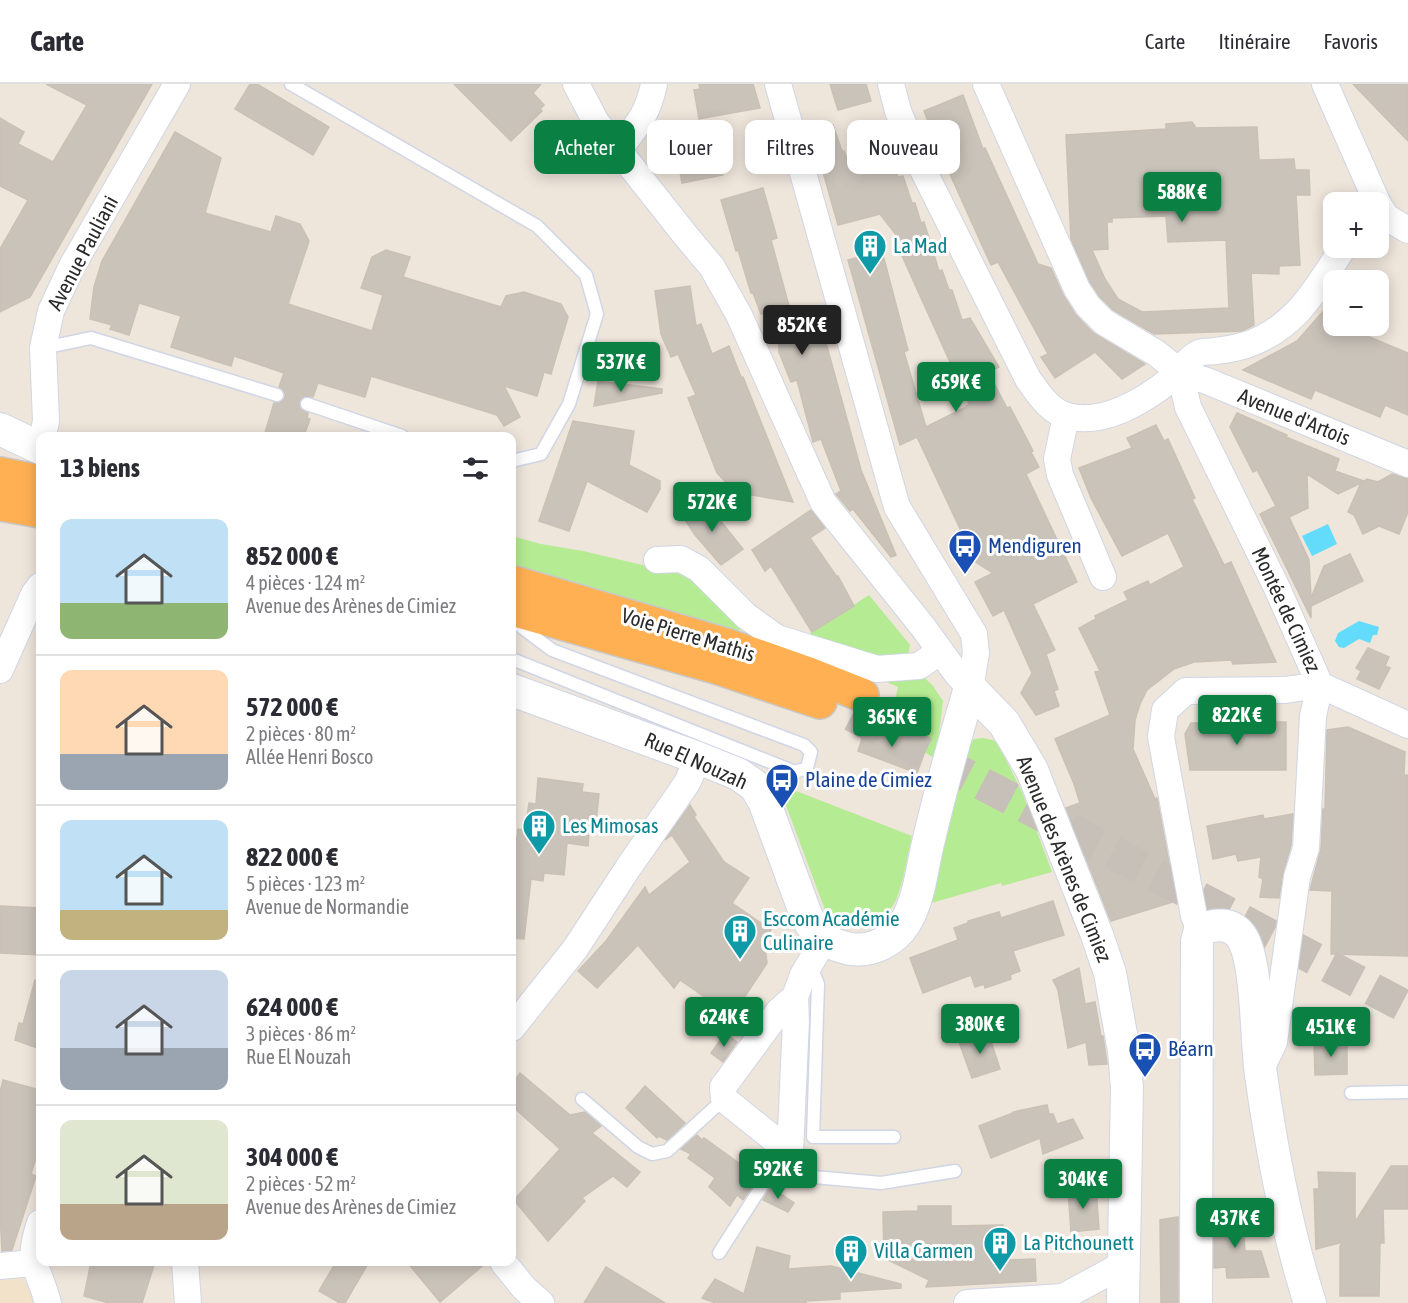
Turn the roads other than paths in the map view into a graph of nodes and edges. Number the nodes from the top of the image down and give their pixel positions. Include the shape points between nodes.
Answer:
1 (177, 84) edge
2 (291, 84) edge
3 (576, 84) edge
4 (654, 84) edge
5 (778, 84) edge
6 (891, 84) edge
7 (986, 84) edge
8 (1325, 84) edge
9 (595, 120) edge
10 (635, 129) edge
11 (635, 171) edge
12 (1372, 192) edge
13 (1389, 219) edge
14 (1408, 230) edge
15 (1337, 258) edge
16 (43, 348) junction
17 (1179, 372) junction
18 (277, 395) dead end
19 (307, 404) dead end
20 (1066, 416) junction
21 (0, 429) edge
22 (44, 432) edge
23 (390, 432) edge
24 (36, 445) edge
25 (516, 461) edge
26 (1408, 464) edge
27 (657, 560) dead end
28 (1103, 578) dead end
29 (516, 583) edge
30 (36, 591) edge
31 (516, 610) edge
32 (516, 622) edge
33 (939, 652) junction
34 (516, 661) edge
35 (0, 670) edge
36 (1320, 685) junction
37 (970, 688) junction
38 (516, 691) edge
39 (1408, 725) edge
40 (698, 758) junction
41 (1200, 930) junction
42 (817, 952) junction
43 (795, 997) junction
44 (516, 1023) edge
45 (1260, 1071) junction
46 (1408, 1092) edge
47 (1351, 1093) dead end
48 (582, 1099) dead end
49 (724, 1099) junction
50 (894, 1137) dead end
51 (790, 1152) junction
52 (955, 1171) dead end
53 (36, 1235) edge
54 (719, 1253) dead end
55 (33, 1263) junction
56 (1124, 1264) junction
57 (0, 1266) edge
58 (185, 1266) edge
59 (506, 1266) edge
60 (48, 1303) edge
61 (188, 1303) edge
62 (541, 1303) edge
63 (967, 1303) edge
64 (1123, 1303) edge
65 (1197, 1303) edge
66 (1310, 1303) edge

1 - 16 street, Avenue Pauliani via 72,266 51,311
2 - 25 lane via 537,226 586,275 597,314 569,404 541,454
3 - 9 street, Avenue des Arènes de Cimiez
4 - 10 street via 650,104
5 - 37 street via 897,507 974,634 976,653
6 - 20 street via 919,162 1028,379 1045,402
7 - 17 street via 1088,306 1104,322 1156,353
8 - 12 street
11 - 33 street, Avenue des Arènes de Cimiez via 712,267 739,315 823,502
13 - 14 street
15 - 17 street via 1308,303 1278,330 1246,345 1196,354
16 - 18 lane via 91,338
16 - 22 street, Avenue Pauliani
17 - 20 street via 1158,390 1107,415
17 - 26 street, Avenue d'Artois
17 - 36 street, Montée de Cimiez via 1188,407
19 - 23 lane
20 - 28 street via 1058,459 1060,475
21 - 24 street
27 - 33 street via 681,559 699,568 746,616 777,638 877,669 919,666
29 - 31 highway, Voie Pierre Mathis via 726,645 809,674 857,705 799,694
30 - 35 street
32 - 34 lane via 552,650 804,745 811,752 807,768 795,772
33 - 37 street, Avenue des Arènes de Cimiez
36 - 39 street
36 - 41 street via 1285,690 1186,691 1165,710 1161,737
36 - 45 street, Montée de Cimiez via 1313,716 1306,848 1297,877 1274,1042
37 - 42 street via 941,788 914,907 905,923 896,935 878,946 862,951 843,947
37 - 56 street, Avenue des Arènes de Cimiez via 1004,723 1032,770 1110,973 1127,1088
38 - 40 street, Rue El Nouzah
40 - 42 street, Rue El Nouzah via 738,774 755,786 813,929
40 - 44 street via 687,783 576,949
41 - 45 street via 1222,924 1234,928 1242,937 1250,960
41 - 65 street via 1196,955
42 - 43 street
42 - 50 lane via 813,1137
43 - 49 street via 779,1011 723,1087
43 - 51 street
45 - 66 street via 1284,1209
46 - 47 lane
48 - 49 lane via 638,1148 652,1154 667,1151
49 - 51 street
51 - 52 lane via 795,1167 814,1177 881,1183
51 - 54 lane via 774,1167
53 - 55 street
55 - 57 street
55 - 60 street
56 - 63 street via 1063,1297
56 - 64 street, Avenue des Arènes de Cimiez
58 - 61 street
59 - 62 street

